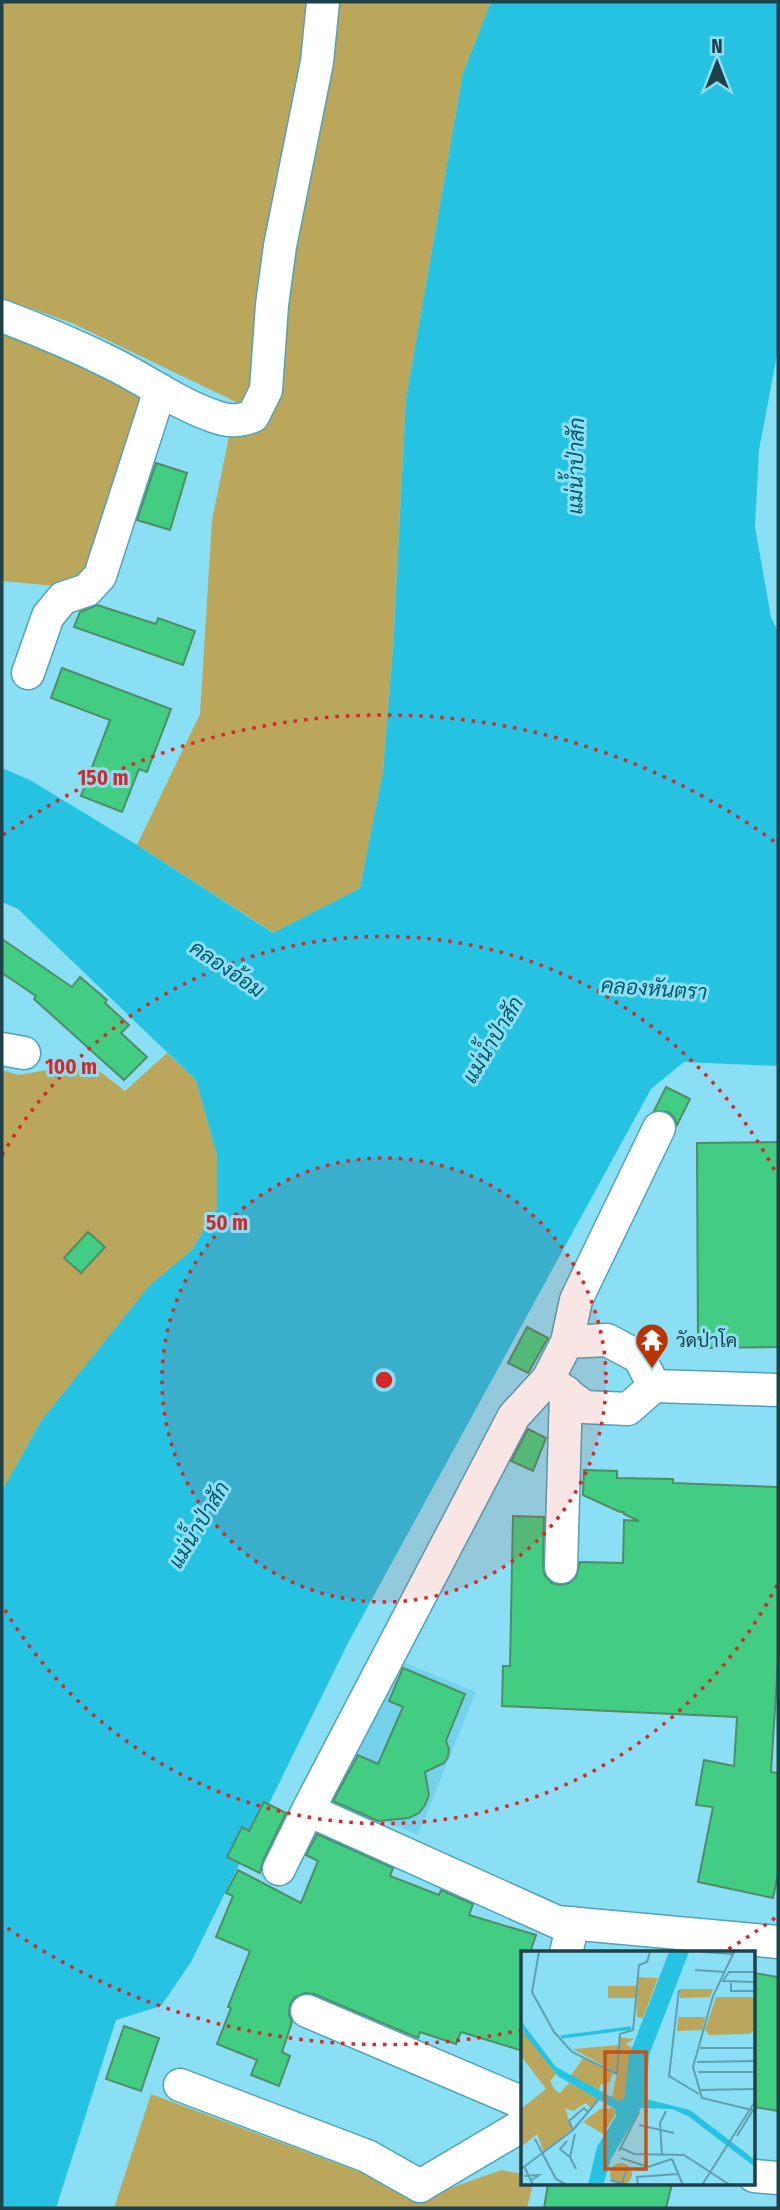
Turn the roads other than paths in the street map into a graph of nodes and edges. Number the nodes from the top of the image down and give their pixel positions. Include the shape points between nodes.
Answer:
1 (323, 2) edge
2 (2, 316) edge
3 (160, 390) junction
4 (28, 673) dead end
5 (660, 1128) dead end
6 (567, 1342) junction
7 (654, 1385) junction
8 (557, 1386) junction
9 (778, 1391) edge
10 (561, 1567) dead end
11 (307, 1810) junction
12 (279, 1869) dead end
13 (570, 1938) edge
14 (778, 1942) edge
15 (307, 2011) dead end
16 (180, 2085) dead end
17 (521, 2102) edge
18 (521, 2126) edge
19 (756, 2176) edge
20 (778, 2178) edge
21 (419, 2197) edge

1 - 3 street via 317,62 280,246 266,390 253,416 237,422
2 - 3 street via 112,363
3 - 4 street via 100,576 87,590 63,598 48,616
5 - 6 street via 576,1300
6 - 7 street via 607,1340 639,1357
6 - 8 street
7 - 8 street via 628,1409 584,1407
7 - 9 street
8 - 10 street
8 - 11 street via 514,1416
11 - 12 street
11 - 13 street via 557,1922
13 - 14 street
15 - 17 street
16 - 21 street via 367,2156
18 - 21 street
19 - 20 street

